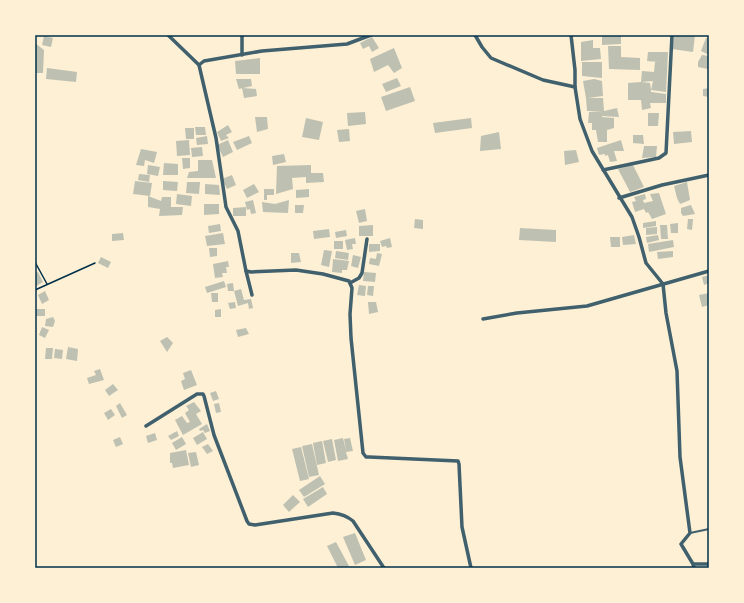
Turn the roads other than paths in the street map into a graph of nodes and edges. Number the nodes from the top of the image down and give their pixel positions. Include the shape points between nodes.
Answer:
1 (168, 35) edge
2 (242, 35) edge
3 (372, 35) edge
4 (474, 35) edge
5 (571, 35) edge
6 (672, 35) edge
7 (242, 55) junction
8 (200, 65) junction
9 (575, 87) junction
10 (603, 170) junction
11 (709, 175) edge
12 (619, 198) junction
13 (367, 239) dead end
14 (246, 270) junction
15 (709, 271) edge
16 (350, 283) junction
17 (663, 284) junction
18 (252, 295) dead end
19 (483, 319) dead end
20 (146, 426) dead end
21 (709, 529) edge
22 (690, 533) junction
23 (709, 564) edge
24 (694, 566) edge
25 (384, 568) edge
26 (471, 568) edge

1 - 8 street
2 - 7 street
3 - 7 street via 347,44
4 - 9 street via 491,58 502,64 543,80
5 - 9 street
6 - 10 street via 666,153 659,158
7 - 8 street via 204,61
8 - 14 street via 216,138 226,207 238,231
9 - 10 street via 580,119
10 - 12 street
11 - 12 street
12 - 17 street via 632,218 646,263
13 - 16 street via 362,273
14 - 16 street via 296,270
14 - 18 street
15 - 17 street
16 - 26 street via 351,338 363,453 367,457 458,461 462,527
17 - 19 street via 588,306
17 - 22 street via 677,371 680,457
20 - 25 street via 197,394 203,394 214,435 249,524 334,513 348,516
21 - 22 lane
22 - 24 street via 681,544
23 - 24 street

